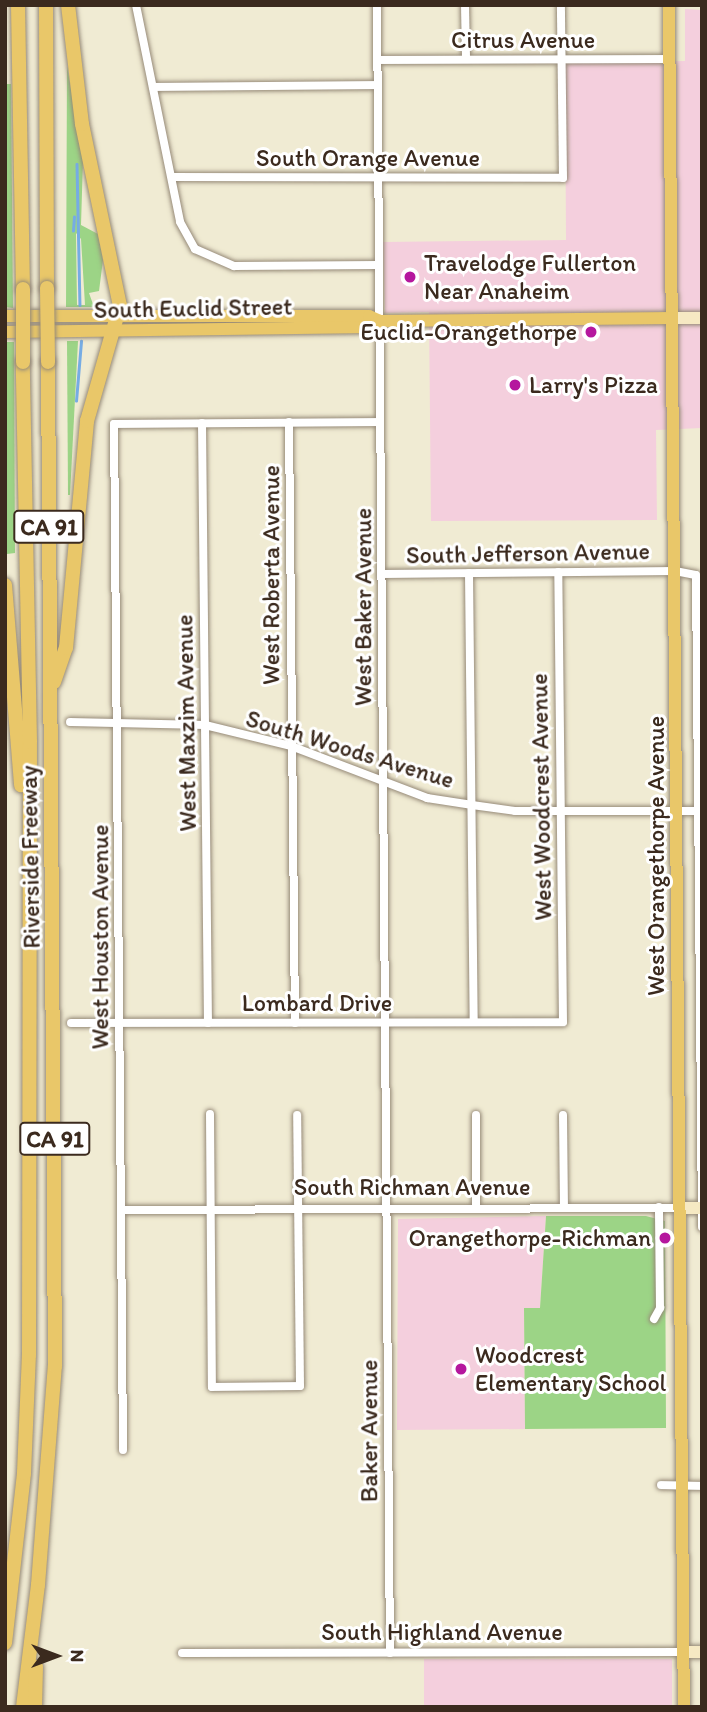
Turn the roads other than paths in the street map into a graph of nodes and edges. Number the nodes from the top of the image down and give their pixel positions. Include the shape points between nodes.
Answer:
1 (18, 5) edge
2 (46, 5) edge
3 (68, 5) edge
4 (136, 5) edge
5 (377, 5) edge
6 (466, 5) edge
7 (561, 5) edge
8 (669, 5) edge
9 (466, 59) junction
10 (669, 59) junction
11 (378, 60) junction
12 (562, 60) junction
13 (378, 85) junction
14 (153, 87) junction
15 (379, 176) junction
16 (172, 177) junction
17 (379, 265) junction
18 (5, 316) edge
19 (119, 316) junction
20 (671, 318) junction
21 (702, 318) edge
22 (380, 321) junction
23 (114, 331) junction
24 (5, 332) edge
25 (289, 422) junction
26 (380, 422) junction
27 (202, 423) junction
28 (675, 571) junction
29 (558, 572) junction
30 (470, 573) junction
31 (382, 574) junction
32 (5, 585) edge
33 (50, 693) junction
34 (699, 720) edge
35 (118, 721) junction
36 (70, 722) dead end
37 (205, 725) junction
38 (291, 746) junction
39 (383, 785) junction
40 (472, 805) junction
41 (561, 811) junction
42 (676, 811) junction
43 (700, 811) edge
44 (27, 878) junction
45 (385, 1022) junction
46 (474, 1022) junction
47 (563, 1022) joint
48 (71, 1023) dead end
49 (120, 1023) junction
50 (208, 1023) junction
51 (295, 1023) junction
52 (210, 1114) dead end
53 (297, 1115) dead end
54 (476, 1115) dead end
55 (563, 1115) dead end
56 (659, 1207) junction
57 (387, 1208) junction
58 (477, 1208) junction
59 (564, 1208) junction
60 (680, 1208) junction
61 (702, 1208) edge
62 (211, 1209) junction
63 (298, 1209) junction
64 (122, 1210) junction
65 (702, 1227) edge
66 (654, 1319) dead end
67 (123, 1450) dead end
68 (661, 1485) dead end
69 (682, 1485) junction
70 (702, 1486) edge
71 (38, 1585) junction
72 (5, 1643) edge
73 (684, 1652) junction
74 (702, 1652) edge
75 (182, 1653) dead end
76 (390, 1653) junction
77 (23, 1707) edge
78 (35, 1707) edge
79 (684, 1707) edge

1 - 44 highway, Riverside Freeway / CA 91, bridge via 30,742
2 - 33 highway, Riverside Freeway / CA 91, bridge
3 - 19 highway via 82,124 120,300
4 - 14 street
5 - 11 street, West Baker Avenue
6 - 9 street
7 - 12 street
8 - 10 main road, West Orangethorpe Avenue
9 - 11 street, Citrus Avenue
9 - 12 street, Citrus Avenue
10 - 12 street, Citrus Avenue
10 - 20 main road, West Orangethorpe Avenue
11 - 13 street, West Baker Avenue
12 - 15 street, South Orange Avenue via 563,178
13 - 14 street
13 - 15 street, West Baker Avenue
14 - 16 street
15 - 16 street, South Orange Avenue
15 - 17 street, West Baker Avenue
16 - 17 street via 180,222 195,249 208,258 234,266
17 - 22 street, West Baker Avenue
18 - 19 main road, South Euclid Street
19 - 22 main road, South Euclid Street via 369,316
19 - 23 highway
20 - 21 street, South Euclid Street
20 - 22 main road, South Euclid Street
20 - 28 main road, West Orangethorpe Avenue
22 - 23 main road, South Euclid Street via 370,327
22 - 26 street, West Baker Avenue
23 - 24 main road, South Euclid Street
23 - 33 highway via 87,421 66,648
25 - 26 street
25 - 27 street
25 - 38 street, West Roberta Avenue
26 - 31 street, West Baker Avenue
27 - 35 street, West Houston Avenue via 114,424
27 - 37 street, West Maxzim Avenue
28 - 29 street, South Jefferson Avenue
28 - 34 street via 696,575
28 - 42 main road, West Orangethorpe Avenue
29 - 30 street, South Jefferson Avenue
29 - 41 street, West Woodcrest Avenue
30 - 31 street, South Jefferson Avenue
30 - 40 street
31 - 39 street, West Baker Avenue
32 - 44 highway
33 - 71 highway, Riverside Freeway / CA 91 via 55,1366
34 - 43 street
35 - 36 street, South Woods Avenue
35 - 37 street, South Woods Avenue
35 - 49 street, West Houston Avenue
37 - 38 street, South Woods Avenue
37 - 50 street, West Maxzim Avenue
38 - 39 street, South Woods Avenue
38 - 51 street, West Roberta Avenue
39 - 40 street, South Woods Avenue
39 - 45 street, West Baker Avenue
40 - 41 street, South Woods Avenue
40 - 46 street
41 - 42 street, South Woods Avenue
41 - 47 street, West Woodcrest Avenue
42 - 43 street, South Woods Avenue
42 - 60 main road, West Orangethorpe Avenue
43 - 61 street
44 - 72 highway, Riverside Freeway / CA 91 via 29,1355 24,1473
45 - 46 street, Lombard Drive
45 - 51 street, Lombard Drive
45 - 57 street, West Baker Avenue
46 - 47 street, Lombard Drive
48 - 49 street, Lombard Drive
49 - 50 street, Lombard Drive
49 - 64 street, West Houston Avenue
50 - 51 street, Lombard Drive
52 - 62 street
53 - 63 street
54 - 58 street
55 - 59 street
56 - 59 street, South Richman Avenue
56 - 60 street, South Richman Avenue
56 - 66 street via 660,1308
57 - 58 street, South Richman Avenue
57 - 63 street, South Richman Avenue
57 - 76 street, Baker Avenue
58 - 59 street, South Richman Avenue
60 - 61 street, South Richman Avenue
60 - 69 main road, West Orangethorpe Avenue
61 - 65 street
62 - 63 street, South Richman Avenue
62 - 63 street via 212,1387 300,1386
62 - 64 street, South Richman Avenue
64 - 67 street, West Houston Avenue
68 - 69 street
69 - 70 street
69 - 73 main road, West Orangethorpe Avenue
71 - 77 highway, Riverside Freeway / CA 91
71 - 78 highway
73 - 74 street, South Highland Avenue
73 - 76 street, South Highland Avenue
73 - 79 main road, West Orangethorpe Avenue
75 - 76 street, South Highland Avenue

